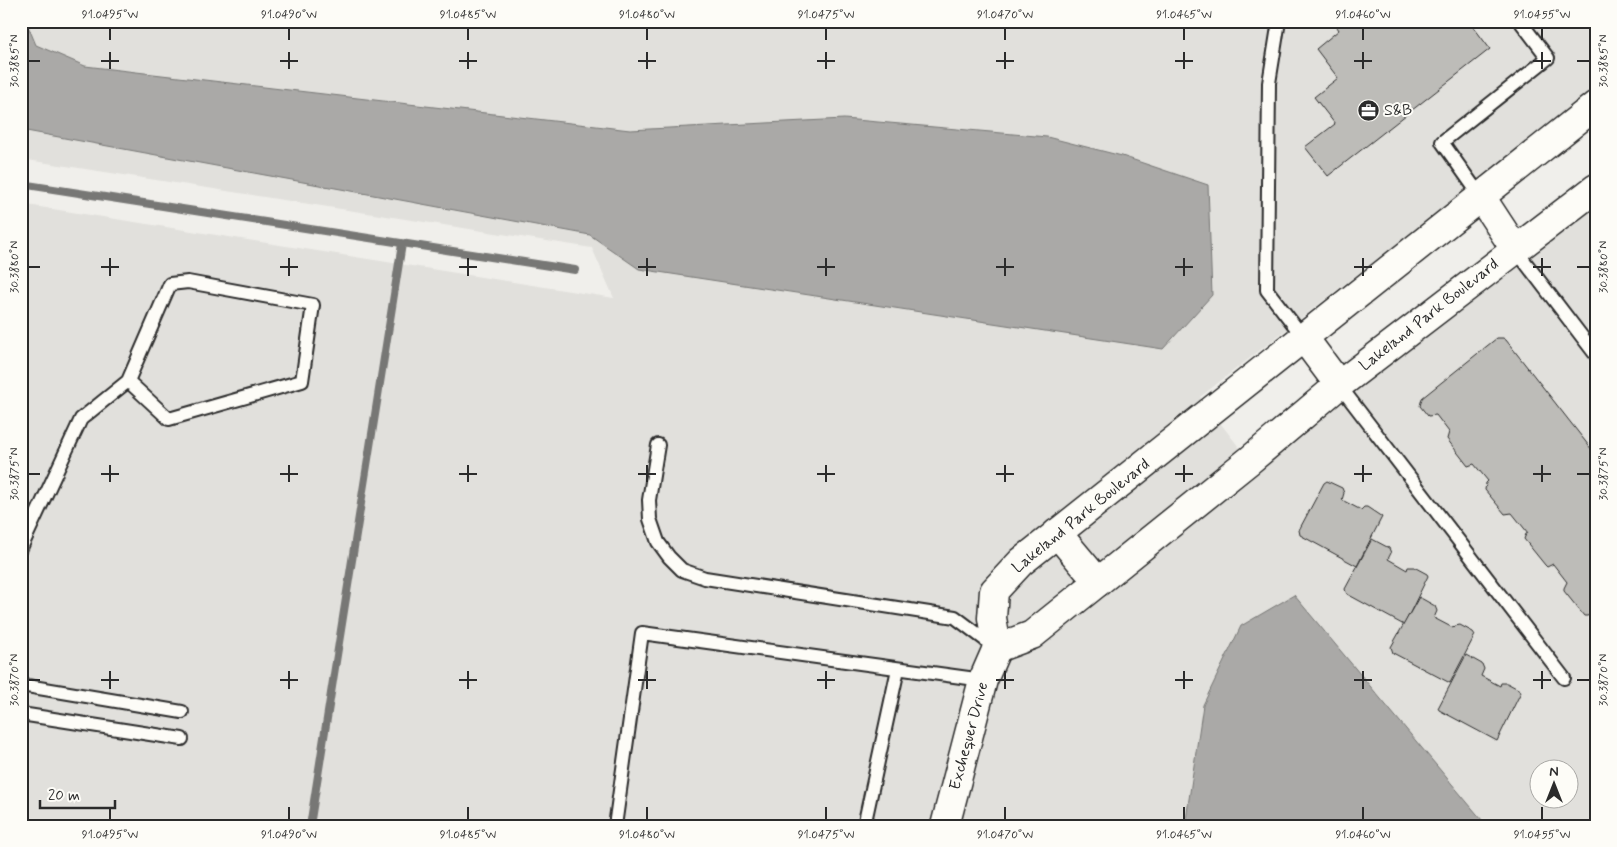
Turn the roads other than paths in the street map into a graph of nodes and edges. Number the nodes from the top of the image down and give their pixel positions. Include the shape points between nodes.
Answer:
1 (1279, 21) edge
2 (1520, 21) edge
3 (1593, 112) edge
4 (1596, 188) edge
5 (1480, 197) junction
6 (1515, 248) junction
7 (1304, 338) junction
8 (1596, 356) edge
9 (128, 381) junction
10 (1340, 385) junction
11 (658, 445) dead end
12 (1057, 533) junction
13 (21, 548) edge
14 (1098, 582) junction
15 (997, 648) junction
16 (898, 669) junction
17 (1564, 678) dead end
18 (982, 680) junction
19 (21, 685) edge
20 (182, 712) dead end
21 (21, 714) edge
22 (182, 739) dead end
23 (615, 826) edge
24 (864, 826) edge
25 (945, 826) edge

1 - 7 lane via 1269,83 1267,290
2 - 5 lane via 1548,58 1442,142
3 - 5 street, Lakeland Park Boulevard
4 - 6 street, Lakeland Park Boulevard
5 - 6 street
5 - 7 street, Lakeland Park Boulevard
6 - 8 lane
6 - 10 street, Lakeland Park Boulevard
7 - 10 street
7 - 12 street, Lakeland Park Boulevard
9 - 9 lane via 170,284 188,282 313,305 302,381 169,420
9 - 13 lane via 81,419
10 - 14 street, Lakeland Park Boulevard
10 - 17 lane
11 - 15 lane via 649,500 650,519 658,542 682,570 705,578 955,617
12 - 14 street
12 - 15 street, Lakeland Park Boulevard via 1021,562 994,591 992,618
14 - 15 street, Lakeland Park Boulevard via 1032,635
15 - 18 street, Exchequer Drive
16 - 18 lane
16 - 23 lane via 642,633
16 - 24 lane
18 - 25 street, Exchequer Drive
19 - 20 lane
21 - 22 lane

